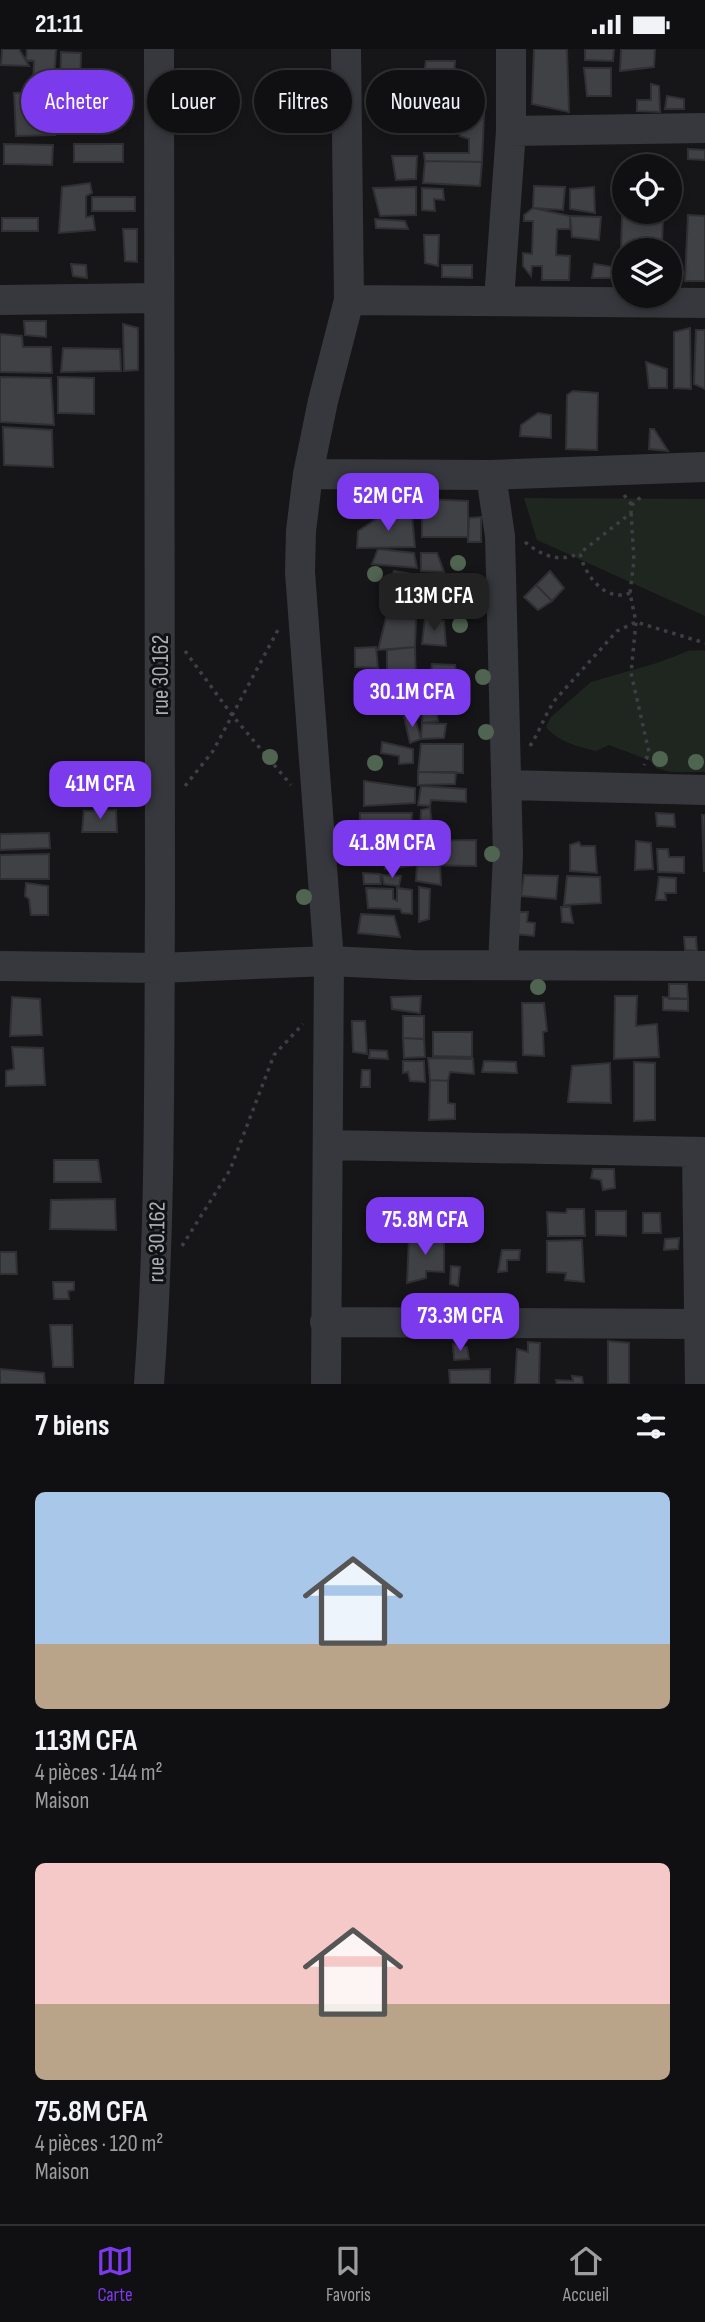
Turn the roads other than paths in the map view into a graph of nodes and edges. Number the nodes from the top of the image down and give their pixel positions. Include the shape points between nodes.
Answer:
1 (159, 49) edge
2 (346, 49) edge
3 (511, 49) edge
4 (705, 128) edge
5 (510, 131) junction
6 (158, 298) junction
7 (0, 299) edge
8 (349, 300) junction
9 (499, 300) junction
10 (705, 303) edge
11 (705, 467) edge
12 (308, 474) junction
13 (491, 475) junction
14 (506, 785) junction
15 (705, 790) edge
16 (329, 961) junction
17 (503, 965) junction
18 (0, 966) edge
19 (705, 966) edge
20 (160, 968) junction
21 (327, 1145) junction
22 (701, 1152) edge
23 (325, 1322) junction
24 (699, 1324) junction
25 (149, 1384) edge
26 (326, 1384) edge
27 (700, 1384) edge

1 - 6 street, rue 30.162
2 - 8 street
3 - 5 street
4 - 5 street
5 - 9 street
6 - 7 street
6 - 20 street, rue 30.162
8 - 9 street
8 - 12 street
9 - 10 street
11 - 13 street
12 - 13 street
12 - 16 street via 301,531 301,594
13 - 14 street via 500,535
14 - 15 street
14 - 17 street
16 - 17 street
16 - 20 street
16 - 21 street
17 - 19 street
18 - 20 street
20 - 25 street, rue 30.162 via 156,1286
21 - 22 street
21 - 23 street
22 - 24 street
23 - 24 street
23 - 26 street
24 - 27 street

